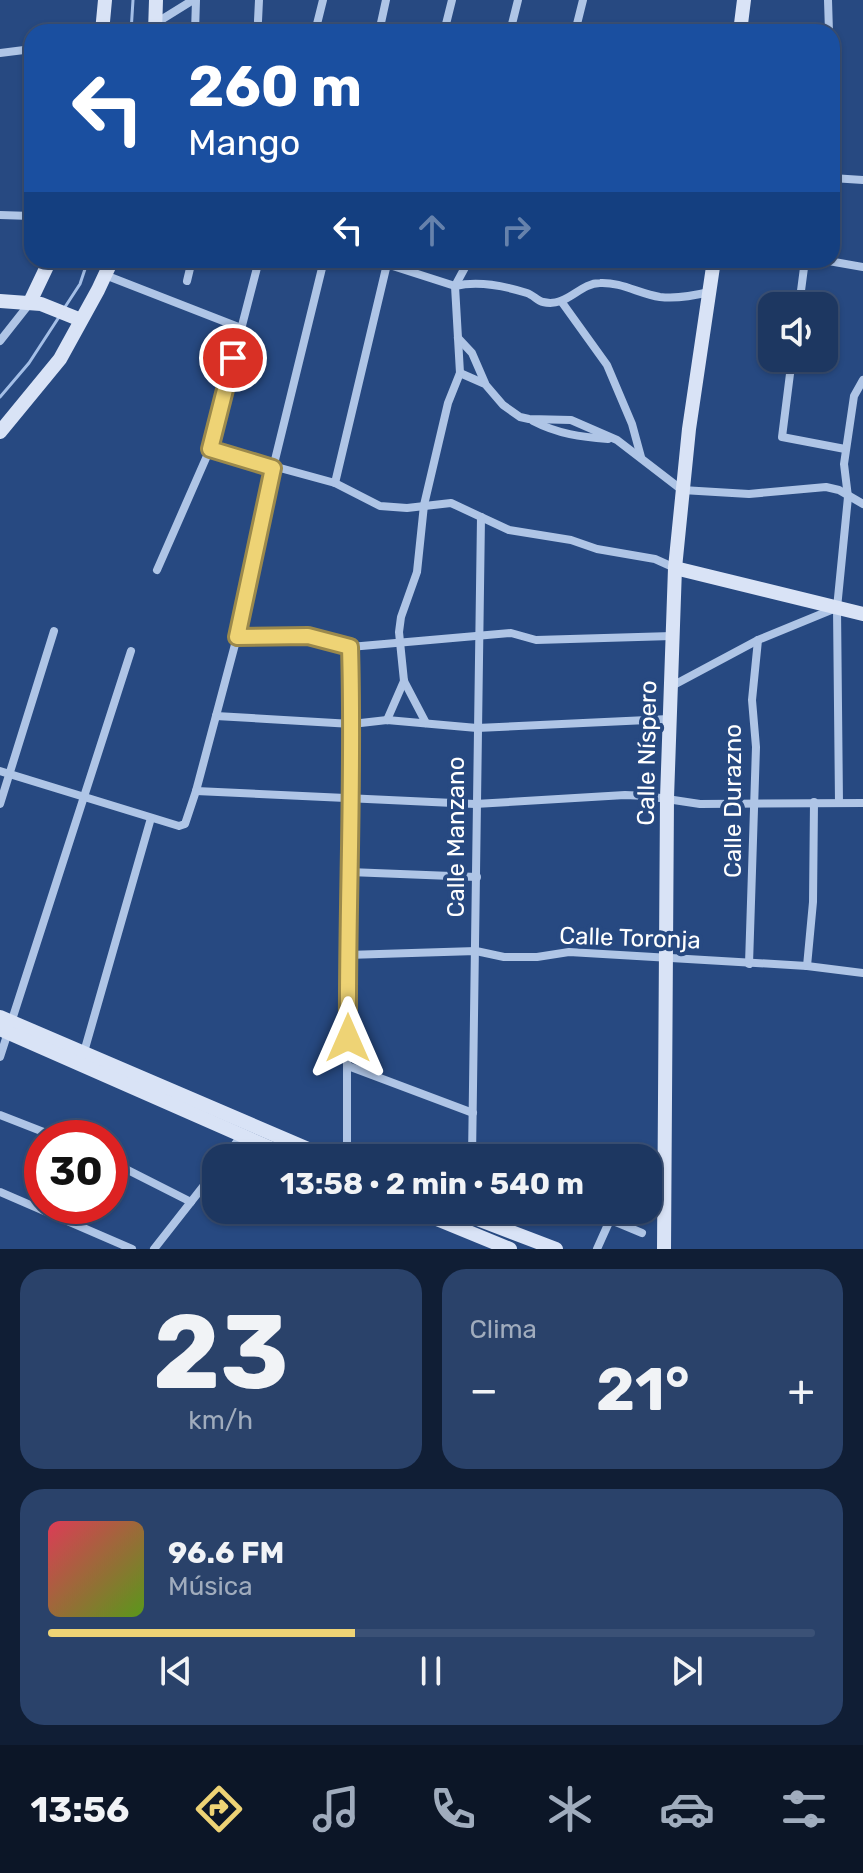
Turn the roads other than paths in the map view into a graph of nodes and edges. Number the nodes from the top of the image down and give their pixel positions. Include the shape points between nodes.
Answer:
1 (105, 0) edge
2 (156, 0) edge
3 (194, 0) edge
4 (259, 0) edge
5 (323, 0) edge
6 (386, 0) edge
7 (452, 0) edge
8 (518, 0) edge
9 (583, 0) edge
10 (744, 0) edge
11 (828, 0) edge
12 (258, 21) dead end
13 (103, 24) edge
14 (155, 24) edge
15 (161, 24) edge
16 (195, 24) edge
17 (316, 24) edge
18 (381, 24) edge
19 (446, 24) edge
20 (512, 24) edge
21 (577, 24) edge
22 (741, 24) edge
23 (829, 24) edge
24 (24, 50) edge
25 (0, 53) edge
26 (840, 179) edge
27 (863, 180) edge
28 (0, 215) edge
29 (24, 216) edge
30 (840, 263) edge
31 (863, 267) edge
32 (47, 268) edge
33 (108, 268) edge
34 (190, 268) edge
35 (257, 268) edge
36 (322, 268) edge
37 (386, 268) edge
38 (399, 268) edge
39 (465, 268) edge
40 (713, 268) edge
41 (804, 268) edge
42 (105, 275) junction
43 (187, 281) dead end
44 (455, 286) junction
45 (709, 292) junction
46 (801, 292) edge
47 (0, 301) edge
48 (561, 301) junction
49 (36, 303) junction
50 (77, 318) junction
51 (241, 328) junction
52 (458, 338) junction
53 (0, 341) edge
54 (790, 372) edge
55 (460, 373) junction
56 (863, 380) edge
57 (485, 384) junction
58 (529, 419) junction
59 (0, 432) edge
60 (617, 440) junction
61 (210, 449) junction
62 (845, 449) junction
63 (642, 458) junction
64 (273, 468) junction
65 (335, 483) junction
66 (682, 490) junction
67 (848, 497) junction
68 (863, 504) edge
69 (424, 505) junction
70 (481, 517) junction
71 (675, 568) junction
72 (157, 570) dead end
73 (837, 608) junction
74 (863, 614) edge
75 (54, 631) dead end
76 (478, 635) junction
77 (672, 636) junction
78 (237, 637) junction
79 (758, 640) junction
80 (399, 641) junction
81 (350, 647) junction
82 (131, 651) dead end
83 (404, 681) junction
84 (670, 687) junction
85 (216, 716) junction
86 (669, 719) junction
87 (387, 720) junction
88 (426, 723) junction
89 (352, 724) junction
90 (477, 728) junction
91 (0, 771) edge
92 (10, 774) junction
93 (196, 791) junction
94 (83, 797) junction
95 (667, 798) junction
96 (349, 799) junction
97 (814, 802) junction
98 (754, 803) junction
99 (839, 803) junction
100 (863, 803) edge
101 (0, 804) edge
102 (475, 804) junction
103 (151, 818) junction
104 (349, 872) junction
105 (477, 877) junction
106 (476, 951) junction
107 (347, 955) junction
108 (666, 957) junction
109 (749, 964) junction
110 (807, 966) junction
111 (863, 973) edge
112 (4, 1025) edge
113 (84, 1052) junction
114 (0, 1057) edge
115 (348, 1066) junction
116 (473, 1113) junction
117 (0, 1115) edge
118 (24, 1124) edge
119 (246, 1130) junction
120 (236, 1144) edge
121 (270, 1144) edge
122 (288, 1144) edge
123 (347, 1144) edge
124 (472, 1144) edge
125 (128, 1170) edge
126 (202, 1188) edge
127 (0, 1192) edge
128 (191, 1202) junction
129 (441, 1224) edge
130 (495, 1224) edge
131 (607, 1224) edge
132 (626, 1224) edge
133 (642, 1233) dead end
134 (476, 1243) edge
135 (132, 1249) edge
136 (154, 1249) edge
137 (510, 1249) edge
138 (556, 1249) edge
139 (597, 1249) edge
140 (664, 1249) edge

1 - 13 street
2 - 14 street
3 - 15 street
3 - 16 street
4 - 12 street
5 - 17 street
6 - 18 street
7 - 19 street
8 - 20 street
9 - 21 street
10 - 22 street
11 - 23 street
24 - 25 street
26 - 27 street
28 - 29 street
30 - 31 street
32 - 49 street
33 - 42 street
34 - 43 street
35 - 51 street
36 - 64 street
37 - 65 street
38 - 44 street
39 - 44 street
40 - 45 street, Calle Níspero
41 - 46 street
42 - 50 street
42 - 51 street
44 - 48 street via 472,283 530,294 542,302
44 - 52 street
45 - 48 street via 660,297 601,283
45 - 66 street, Calle Níspero
47 - 49 street
48 - 63 street via 607,365
49 - 50 street
49 - 53 street
50 - 59 street via 60,359
51 - 61 street
52 - 55 street
52 - 57 street via 472,353
54 - 62 street via 782,437
55 - 57 street
55 - 69 street
56 - 62 street via 854,396
57 - 58 street via 503,405
58 - 60 street via 576,437
58 - 60 street via 571,420
60 - 63 street
61 - 64 street
61 - 72 street
62 - 67 street
63 - 66 street
64 - 65 street
64 - 78 street
65 - 69 street via 380,506
66 - 67 street via 749,494 826,487
66 - 71 street, Calle Níspero
67 - 68 street
67 - 73 street
69 - 70 street via 451,503
69 - 80 street via 417,572 401,617
70 - 71 street via 509,530 655,559
70 - 76 street, Calle Manzano
71 - 73 street
71 - 77 street, Calle Níspero
73 - 74 street
73 - 79 street
73 - 99 street
75 - 92 street
76 - 77 street via 511,633 536,640
76 - 80 street
76 - 90 street, Calle Manzano
77 - 84 street, Calle Níspero
78 - 81 street via 308,636
78 - 85 street
79 - 84 street
79 - 98 street, Calle Durazno via 752,700
80 - 81 street
80 - 83 street
81 - 89 street
82 - 94 street
83 - 87 street
83 - 88 street
84 - 86 street, Calle Níspero
85 - 89 street
85 - 93 street
86 - 90 street
86 - 95 street, Calle Níspero
87 - 88 street
87 - 89 street
88 - 90 street
89 - 96 street
90 - 102 street, Calle Manzano
91 - 92 street
92 - 94 street
92 - 101 street
93 - 96 street
93 - 103 street via 185,824
94 - 103 street
94 - 112 street
95 - 98 street via 700,804
95 - 102 street via 625,795
95 - 108 street, Calle Níspero
96 - 102 street
96 - 104 street
97 - 98 street
97 - 99 street
97 - 110 street
98 - 109 street, Calle Durazno
99 - 100 street
102 - 105 street, Calle Manzano
103 - 113 street
104 - 105 street
104 - 107 street
105 - 106 street, Calle Manzano
106 - 107 street, Calle Toronja
106 - 108 street, Calle Toronja via 504,957 569,952
106 - 116 street, Calle Manzano
107 - 115 street
108 - 109 street, Calle Toronja
108 - 140 street, Calle Níspero
109 - 110 street, Calle Toronja
110 - 111 street, Calle Toronja
112 - 113 street
112 - 114 street
112 - 119 street
113 - 119 street
115 - 116 street
115 - 123 street
116 - 124 street, Calle Manzano
117 - 118 street
119 - 120 street
119 - 121 street
119 - 122 street
125 - 128 street
126 - 128 street
127 - 135 street
128 - 136 street
129 - 134 street
130 - 138 street
131 - 139 street
132 - 133 street
134 - 137 street

